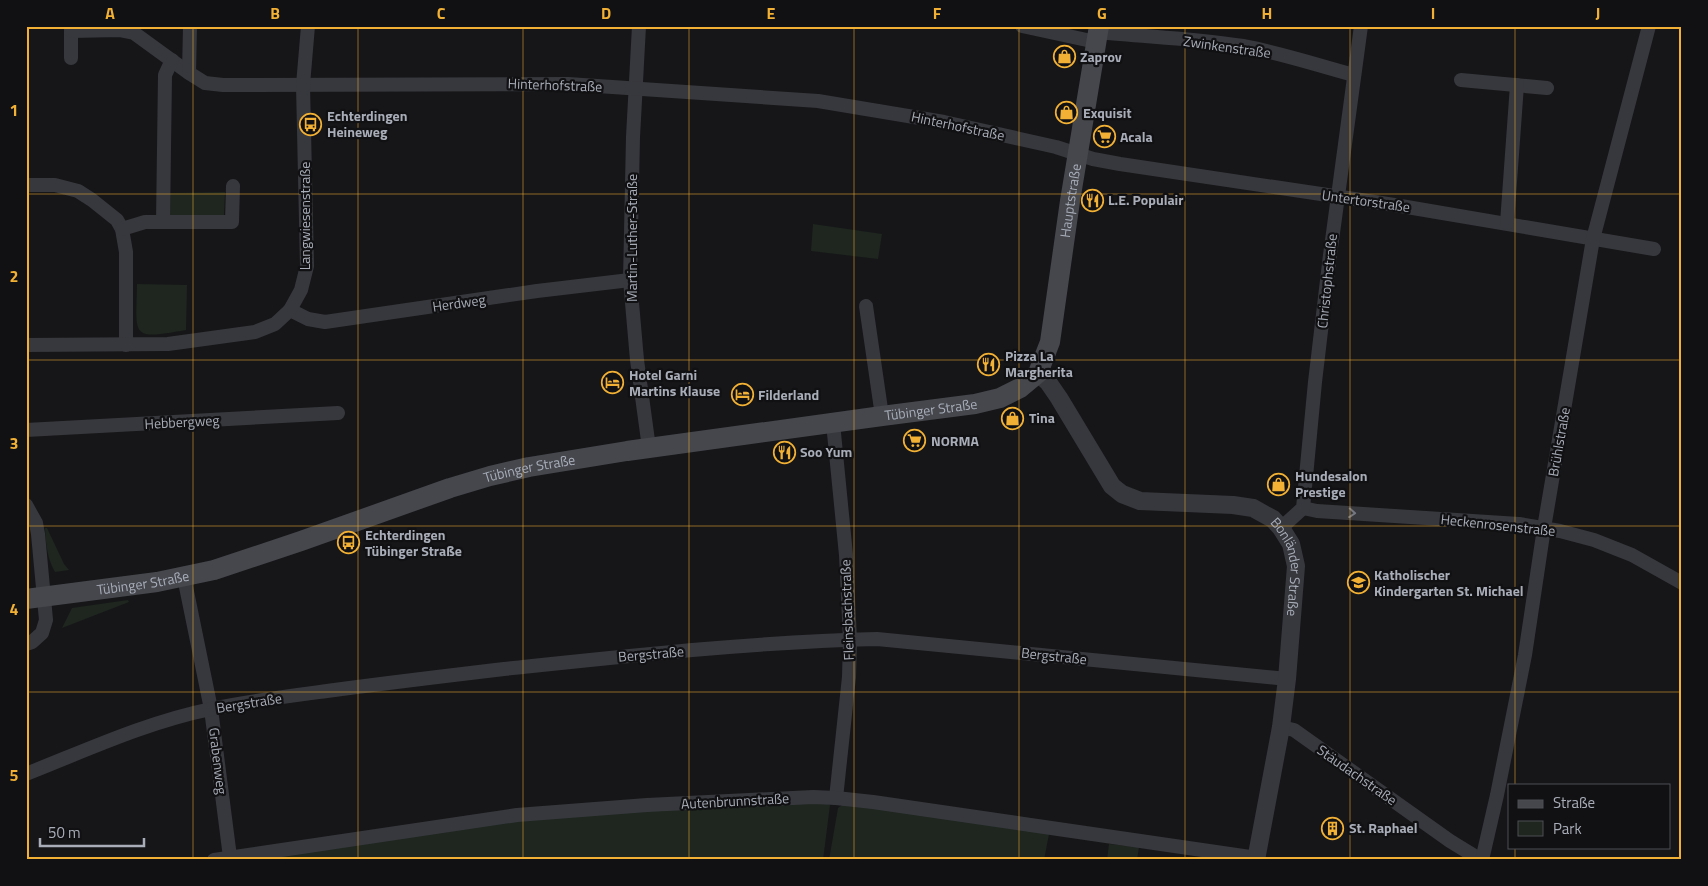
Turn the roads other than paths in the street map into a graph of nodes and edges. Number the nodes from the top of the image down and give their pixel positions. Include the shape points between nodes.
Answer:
1 (190, 26) edge
2 (308, 26) edge
3 (639, 26) edge
4 (1022, 26) edge
5 (1361, 26) edge
6 (1648, 26) edge
7 (71, 29) edge
8 (1097, 33) edge
9 (71, 58) dead end
10 (172, 60) junction
11 (189, 73) junction
12 (1354, 75) junction
13 (1461, 80) dead end
14 (303, 85) junction
15 (1517, 85) junction
16 (636, 88) junction
17 (1547, 88) dead end
18 (1077, 154) junction
19 (27, 185) edge
20 (232, 186) dead end
21 (1338, 196) junction
22 (164, 222) junction
23 (1508, 223) junction
24 (122, 229) junction
25 (1592, 239) junction
26 (1654, 249) dead end
27 (630, 280) junction
28 (866, 306) dead end
29 (290, 310) junction
30 (26, 345) edge
31 (126, 345) junction
32 (1038, 372) junction
33 (338, 413) dead end
34 (882, 416) junction
35 (833, 423) junction
36 (26, 430) edge
37 (649, 448) junction
38 (26, 504) edge
39 (1303, 508) junction
40 (1281, 528) junction
41 (1544, 528) junction
42 (184, 577) junction
43 (1682, 583) edge
44 (35, 598) edge
45 (850, 640) junction
46 (26, 644) edge
47 (1287, 679) junction
48 (211, 709) junction
49 (1281, 727) junction
50 (26, 774) edge
51 (836, 798) junction
52 (230, 857) junction
53 (1256, 859) edge
54 (214, 860) edge
55 (1481, 860) edge

1 - 11 street
2 - 14 street, Langwiesenstraße
3 - 16 street, Martin-Luther-Straße
4 - 8 street, Zwinkenstraße
5 - 12 street, Christophstraße
6 - 25 street, Brühlstraße
7 - 9 street, Hinterhofstraße
7 - 10 street, Hinterhofstraße via 134,33
8 - 12 street, Zwinkenstraße via 1243,46
8 - 18 main road, Hauptstraße
10 - 11 street, Hinterhofstraße
10 - 22 street via 165,75
11 - 14 street, Hinterhofstraße via 206,82 223,85
12 - 21 street, Christophstraße
13 - 15 street
14 - 16 street, Hinterhofstraße via 568,84
14 - 29 street, Langwiesenstraße via 307,266 301,290
15 - 17 street
15 - 23 street
16 - 18 street, Hinterhofstraße via 818,101 935,120
16 - 27 street, Martin-Luther-Straße
18 - 21 street, Untertorstraße via 1120,164
18 - 32 main road, Hauptstraße via 1053,330
19 - 24 street via 55,185 78,191 117,220
20 - 22 street via 232,222
21 - 23 street, Untertorstraße
21 - 39 street, Christophstraße
22 - 24 street via 145,222
23 - 25 street, Untertorstraße
24 - 31 street via 126,252
25 - 26 street, Untertorstraße
25 - 41 street, Brühlstraße
27 - 29 street, Herdweg via 325,322 308,319
27 - 37 street, Martin-Luther-Straße
28 - 34 street
29 - 31 street, Langwiesenstraße via 275,324 255,332 175,344
30 - 31 street, Langwiesenstraße
32 - 34 main road, Tübinger Straße via 1020,388 988,402
32 - 40 street, Bonländer Straße via 1059,398 1112,486 1122,494 1153,503 1247,507 1263,512
33 - 36 street, Hebbergweg
34 - 35 main road, Tübinger Straße
35 - 37 main road, Tübinger Straße
35 - 45 street, Fleinsbachstraße via 846,555
37 - 42 main road, Tübinger Straße via 566,460 490,476 242,561
38 - 44 street via 38,534
39 - 40 street
39 -> 41 street, Heckenrosenstraße
40 - 47 street, Bonländer Straße via 1291,544 1296,566
41 - 43 street, Heckenrosenstraße via 1613,547 1646,561
41 - 55 street, Brühlstraße via 1525,655 1498,795
42 - 44 main road, Tübinger Straße
42 - 48 street, Grabenweg
44 - 46 street via 45,626 42,633
45 - 47 street, Bergstraße via 878,639
45 - 48 street, Bergstraße via 817,640 458,674
45 - 51 street, Fleinsbachstraße
47 - 49 street, Bonländer Straße
48 - 50 street, Bergstraße via 139,730
48 - 52 street, Grabenweg
49 - 53 street, Bonländer Straße
49 - 55 street, Stäudachstraße via 1294,730
51 - 52 street, Autenbrunnstraße via 756,799 517,815
51 - 53 street, Autenbrunnstraße
52 - 54 street, Autenbrunnstraße

